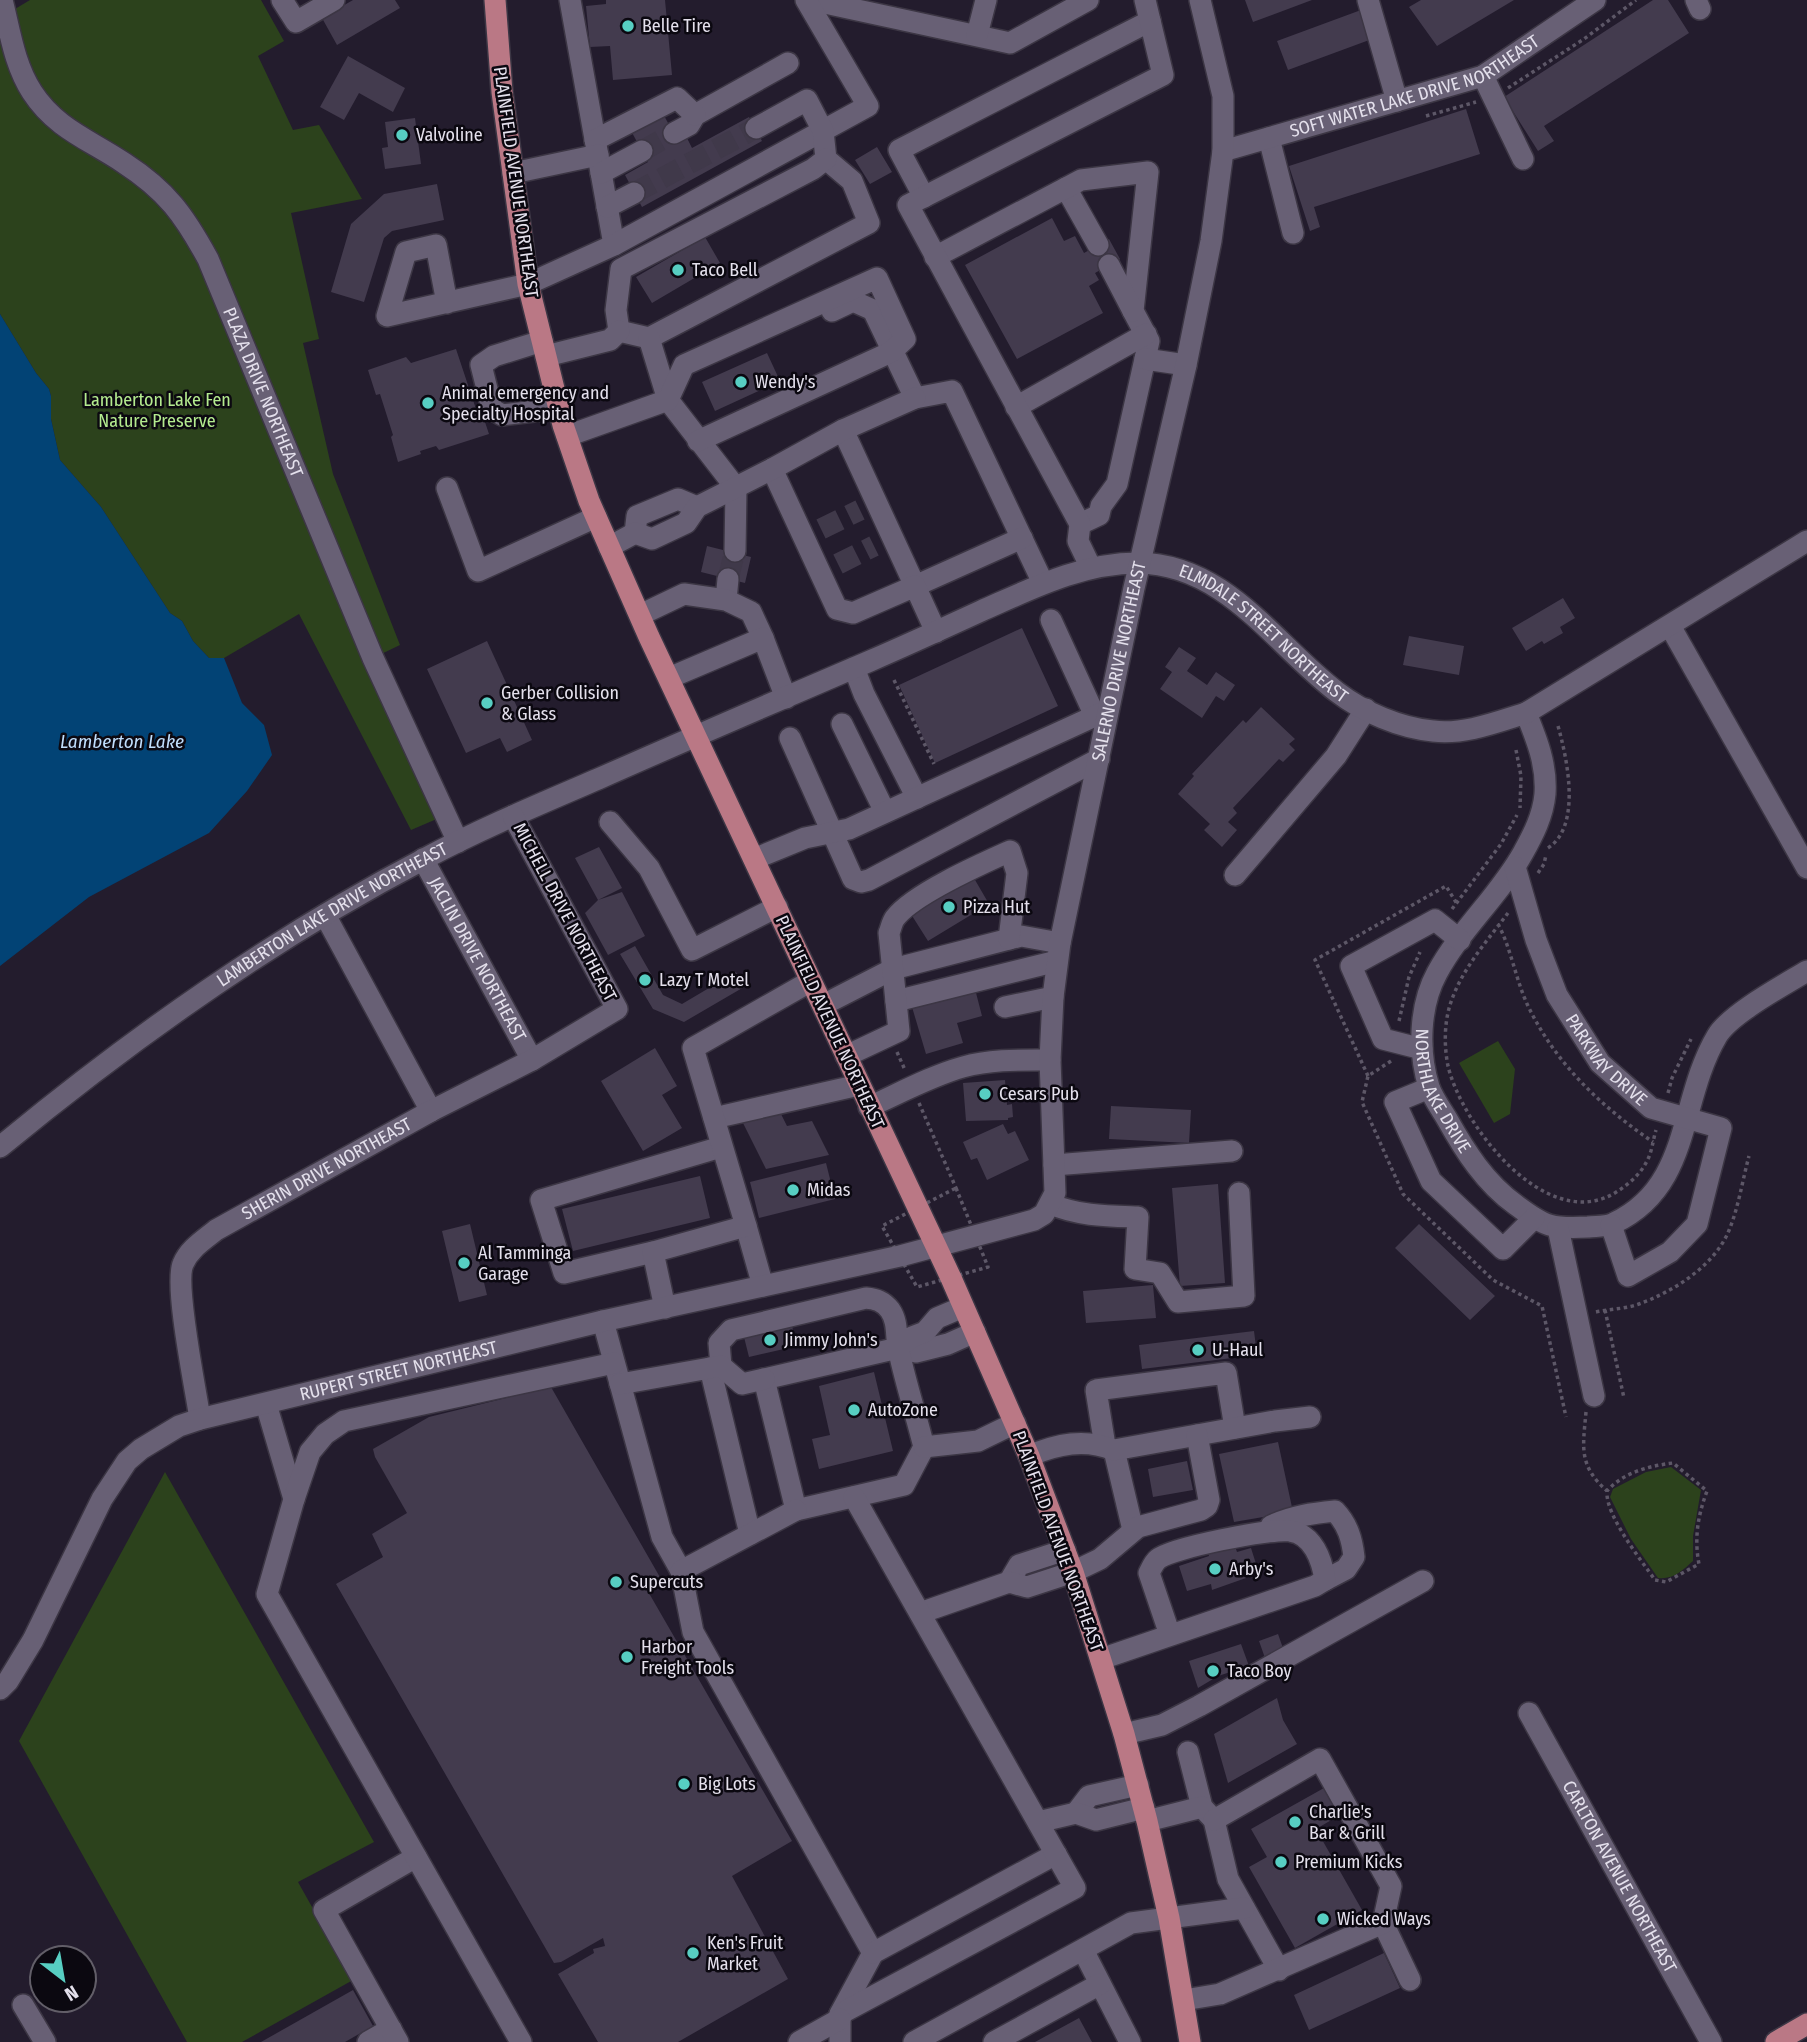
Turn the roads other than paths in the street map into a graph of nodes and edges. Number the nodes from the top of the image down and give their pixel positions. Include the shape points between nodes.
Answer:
1 (2, 0) edge
2 (282, 0) edge
3 (334, 0) edge
4 (495, 0) edge
5 (570, 0) edge
6 (806, 0) edge
7 (811, 0) edge
8 (986, 0) edge
9 (1088, 0) edge
10 (1145, 0) edge
11 (1200, 0) edge
12 (1368, 0) edge
13 (1595, 0) edge
14 (1150, 21) junction
15 (977, 35) junction
16 (788, 63) dead end
17 (1483, 76) junction
18 (1397, 101) junction
19 (695, 115) junction
20 (755, 128) tunnel mouth
21 (822, 131) junction
22 (674, 133) tunnel mouth
23 (1269, 138) junction
24 (642, 151) tunnel mouth
25 (1223, 151) junction
26 (598, 156) junction
27 (826, 159) junction
28 (1523, 159) dead end
29 (513, 173) junction
30 (1066, 188) junction
31 (634, 192) tunnel mouth
32 (924, 197) junction
33 (607, 207) junction
34 (1293, 233) dead end
35 (614, 245) junction
36 (1098, 245) dead end
37 (935, 257) junction
38 (1109, 265) dead end
39 (528, 284) junction
40 (447, 303) dead end
41 (1133, 311) junction
42 (618, 331) junction
43 (1146, 334) junction
44 (649, 338) junction
45 (544, 348) junction
46 (891, 352) junction
47 (1145, 359) junction
48 (684, 365) junction
49 (1186, 365) junction
50 (915, 398) junction
51 (668, 400) junction
52 (1016, 407) junction
53 (559, 408) junction
54 (843, 430) junction
55 (567, 436) junction
56 (698, 441) junction
57 (772, 470) junction
58 (447, 488) dead end
59 (736, 488) junction
60 (596, 517) junction
61 (1080, 524) junction
62 (1022, 538) junction
63 (1807, 541) edge
64 (609, 547) junction
65 (735, 551) tunnel mouth
66 (1139, 563) junction
67 (1091, 568) junction
68 (1043, 583) junction
69 (915, 586) junction
70 (640, 615) junction
71 (1051, 620) dead end
72 (1671, 626) junction
73 (936, 632) junction
74 (763, 638) junction
75 (854, 668) junction
76 (669, 678) junction
77 (786, 698) junction
78 (1366, 709) junction
79 (1102, 713) junction
80 (1526, 713) junction
81 (842, 724) dead end
82 (696, 736) junction
83 (790, 738) dead end
84 (1099, 759) junction
85 (917, 798) junction
86 (885, 813) junction
87 (513, 816) junction
88 (610, 821) dead end
89 (832, 834) junction
90 (458, 842) junction
91 (423, 859) junction
92 (754, 859) junction
93 (1515, 867) junction
94 (1807, 868) edge
95 (1235, 875) dead end
96 (777, 907) junction
97 (326, 915) junction
98 (1009, 939) junction
99 (1460, 940) junction
100 (1059, 952) junction
101 (892, 969) junction
102 (1807, 971) edge
103 (811, 981) junction
104 (1053, 997) junction
105 (896, 1000) junction
106 (823, 1005) junction
107 (1005, 1007) dead end
108 (617, 1009) joint
109 (1422, 1049) junction
110 (846, 1056) junction
111 (532, 1060) junction
112 (1050, 1060) junction
113 (859, 1085) junction
114 (1429, 1088) junction
115 (869, 1107) junction
116 (431, 1111) junction
117 (714, 1118) junction
118 (1685, 1118) junction
119 (0, 1147) edge
120 (721, 1147) junction
121 (1232, 1151) dead end
122 (1054, 1166) junction
123 (1239, 1193) dead end
124 (1051, 1204) junction
125 (1534, 1218) junction
126 (1611, 1225) junction
127 (746, 1226) junction
128 (1558, 1228) junction
129 (936, 1247) junction
130 (653, 1252) junction
131 (763, 1286) junction
132 (964, 1307) junction
133 (665, 1308) junction
134 (603, 1321) junction
135 (975, 1332) junction
136 (898, 1348) junction
137 (715, 1367) junction
138 (617, 1373) junction
139 (764, 1379) junction
140 (1594, 1396) road end
141 (266, 1404) junction
142 (1310, 1417) dead end
143 (200, 1419) junction
144 (1015, 1423) junction
145 (1235, 1428) junction
146 (1197, 1435) junction
147 (924, 1447) junction
148 (1110, 1448) junction
149 (1028, 1456) junction
150 (854, 1497) junction
151 (294, 1499) junction
152 (796, 1510) junction
153 (1133, 1531) junction
154 (751, 1534) junction
155 (1255, 1534) junction
156 (1065, 1550) junction
157 (681, 1571) junction
158 (1073, 1572) junction
159 (1325, 1580) junction
160 (1423, 1581) dead end
161 (1009, 1582) junction
162 (920, 1613) junction
163 (1170, 1635) junction
164 (1101, 1659) junction
165 (0, 1689) edge
166 (1529, 1713) dead end
167 (1124, 1734) junction
168 (1188, 1752) dead end
169 (1138, 1785) junction
170 (1076, 1813) junction
171 (1208, 1814) junction
172 (1146, 1815) junction
173 (1038, 1822) junction
174 (1056, 1854) junction
175 (416, 1857) junction
176 (1244, 1908) junction
177 (1169, 1918) junction
178 (1382, 1923) junction
179 (1083, 1950) junction
180 (873, 1953) junction
181 (1279, 1970) junction
182 (1410, 1980) dead end
183 (1100, 1984) junction
184 (1184, 2000) junction
185 (23, 2005) dead end
186 (840, 2017) junction
187 (1807, 2024) edge
188 (394, 2036) edge
189 (927, 2039) edge
190 (1785, 2040) edge
191 (1186, 2041) edge
192 (45, 2042) edge
193 (368, 2042) edge
194 (521, 2042) edge
195 (799, 2042) edge
196 (840, 2042) edge
197 (994, 2042) edge
198 (1130, 2042) edge
199 (1711, 2042) edge

1 - 90 street, PLAZA DRIVE NORTHEAST via 14,55 32,92 60,124 123,162 159,189 187,219 208,259 373,658
2 - 3 street via 296,22
4 - 29 main road, PLAINFIELD AVENUE NORTHEAST
5 - 26 street
6 - 21 street via 868,106
7 - 15 street
8 - 15 street
9 - 15 street via 1010,43
10 - 14 street
11 - 25 street, SALERNO DRIVE NORTHEAST via 1223,96
12 - 18 street
13 - 17 street, SOFT WATER LAKE DRIVE NORTHEAST
14 - 32 street via 1163,75
14 - 32 street via 899,150
16 - 19 street
17 - 18 street, SOFT WATER LAKE DRIVE NORTHEAST
17 - 28 street
18 - 23 street, SOFT WATER LAKE DRIVE NORTHEAST
19 - 22 street via 689,125
19 - 26 street via 677,98
20 - 21 street via 807,100
21 - 27 street
21 - 35 street
23 - 25 street, SOFT WATER LAKE DRIVE NORTHEAST
23 - 34 street
24 - 26 street
25 - 49 street, SALERNO DRIVE NORTHEAST via 1211,241
26 - 29 street
26 - 33 street
27 - 42 street via 621,270
27 - 44 street via 852,181 869,223
29 - 39 main road, PLAINFIELD AVENUE NORTHEAST
30 - 36 street
30 - 37 street
30 - 41 street via 1082,180 1148,172
31 - 33 street
32 - 37 street via 908,205
33 - 35 street
35 - 39 street
37 - 52 street
38 - 41 street
39 - 40 street
39 - 45 main road, PLAINFIELD AVENUE NORTHEAST
41 - 43 street
42 - 44 street
42 - 45 street via 610,340
43 - 47 street
43 - 52 street
44 - 51 street
45 - 53 main road, PLAINFIELD AVENUE NORTHEAST
45 - 53 street via 494,356 481,365 492,409 502,415
46 - 48 street via 873,310 853,302 704,366
46 - 48 street via 905,339 877,278
46 - 50 street
46 - 56 street
47 - 49 street
47 - 61 street via 1117,484 1099,515
48 - 51 street
49 - 66 street, SALERNO DRIVE NORTHEAST
50 - 54 street
50 - 62 street via 951,390
51 - 55 street
51 - 56 street
52 - 61 street
53 - 55 main road, PLAINFIELD AVENUE NORTHEAST
54 - 57 street
54 - 69 street via 883,541
55 - 60 main road, PLAINFIELD AVENUE NORTHEAST
56 - 59 street
57 - 59 street
57 - 69 street via 813,533 829,568 837,609 853,612
58 - 60 street via 478,571
59 - 64 street via 697,507 678,499 637,516 635,533
59 - 65 street
60 - 64 main road, PLAINFIELD AVENUE NORTHEAST
61 - 67 street via 1077,541
62 - 68 street
62 - 69 street
63 - 72 street, ELMDALE STREET NORTHEAST
64 - 70 main road, PLAINFIELD AVENUE NORTHEAST
66 - 67 street, ELMDALE STREET NORTHEAST
66 - 78 street, ELMDALE STREET NORTHEAST via 1192,573 1238,601 1338,692
66 - 79 street, SALERNO DRIVE NORTHEAST
67 - 68 street, ELMDALE STREET NORTHEAST
68 - 73 street, ELMDALE STREET NORTHEAST
69 - 73 street
70 - 74 street via 684,594 727,590 751,612
70 - 76 main road, PLAINFIELD AVENUE NORTHEAST
71 - 79 street
72 - 80 street, ELMDALE STREET NORTHEAST
72 - 94 street
73 - 75 street, ELMDALE STREET NORTHEAST
74 - 76 street
74 - 77 street
75 - 77 street, ELMDALE STREET NORTHEAST
75 - 85 street
76 - 82 main road, PLAINFIELD AVENUE NORTHEAST
77 - 82 street, ELMDALE STREET NORTHEAST
78 - 80 street, ELMDALE STREET NORTHEAST via 1396,723 1434,732 1477,728
78 - 95 street via 1336,756
79 - 84 street, SALERNO DRIVE NORTHEAST
79 - 85 street
80 - 93 street, NORTHLAKE DRIVE via 1544,761 1545,796 1536,829
81 - 86 street
82 - 87 street, LAMBERTON LAKE DRIVE NORTHEAST
82 - 92 main road, PLAINFIELD AVENUE NORTHEAST
83 - 89 street
84 - 89 street via 869,880 853,879
84 - 100 street, SALERNO DRIVE NORTHEAST
85 - 86 street
86 - 89 street
87 - 90 street, LAMBERTON LAKE DRIVE NORTHEAST
87 - 108 street, MICHELL DRIVE NORTHEAST
88 - 96 street via 649,868 692,950
89 - 92 street via 805,838
90 - 91 street, LAMBERTON LAKE DRIVE NORTHEAST
91 - 97 street, LAMBERTON LAKE DRIVE NORTHEAST
91 - 111 street, JACLIN DRIVE NORTHEAST
92 - 96 main road, PLAINFIELD AVENUE NORTHEAST
93 - 99 street, NORTHLAKE DRIVE
93 - 118 street, PARKWAY DRIVE via 1557,995 1601,1063 1651,1108
96 - 103 main road, PLAINFIELD AVENUE NORTHEAST
97 - 116 street
97 - 119 street, LAMBERTON LAKE DRIVE NORTHEAST via 255,957 120,1052
98 - 100 street via 1021,936
98 - 101 street
98 - 101 street via 1017,873 1010,851 954,878 893,919 889,933
99 - 109 street, NORTHLAKE DRIVE via 1436,974 1424,1010
99 - 109 street via 1435,920 1351,966 1383,1040
100 - 104 street, SALERNO DRIVE NORTHEAST
100 - 105 street
101 - 105 street
101 - 106 street
102 - 118 street via 1752,1005 1719,1033
103 - 106 main road, PLAINFIELD AVENUE NORTHEAST
103 - 117 street via 693,1048
104 - 107 street
104 - 112 street, SALERNO DRIVE NORTHEAST
105 - 110 street via 899,1031
106 - 110 main road, PLAINFIELD AVENUE NORTHEAST
108 - 111 street, SHERIN DRIVE NORTHEAST
109 - 114 street, NORTHLAKE DRIVE
110 - 113 main road, PLAINFIELD AVENUE NORTHEAST
111 - 116 street, SHERIN DRIVE NORTHEAST
112 - 115 street via 965,1066
112 - 122 street, SALERNO DRIVE NORTHEAST
113 - 115 main road, PLAINFIELD AVENUE NORTHEAST
113 - 117 street
114 - 125 street, NORTHLAKE DRIVE via 1472,1161 1505,1197
114 - 125 street via 1395,1102 1431,1181 1503,1249
115 - 129 main road, PLAINFIELD AVENUE NORTHEAST
116 - 143 street, SHERIN DRIVE NORTHEAST via 216,1230 190,1252 181,1267 181,1297
117 - 120 street
118 - 126 street, NORTHLAKE DRIVE via 1673,1164 1661,1186 1637,1210
118 - 126 street, PARKWAY DRIVE via 1721,1128 1697,1224 1670,1252 1628,1276
120 - 127 street
120 - 130 street via 541,1200 564,1273
121 - 122 street
122 - 124 street, SALERNO DRIVE NORTHEAST
123 - 124 street via 1244,1296 1178,1302 1160,1273 1135,1269 1138,1217 1067,1211
124 - 129 street via 1044,1214 1024,1224
125 - 128 street, NORTHLAKE DRIVE
126 - 128 street, NORTHLAKE DRIVE
127 - 130 street
127 - 131 street
128 - 140 street
129 - 131 street, RUPERT STREET NORTHEAST
129 - 132 main road, PLAINFIELD AVENUE NORTHEAST
130 - 133 street
131 - 133 street, RUPERT STREET NORTHEAST
132 - 135 main road, PLAINFIELD AVENUE NORTHEAST
132 - 136 street via 937,1318 925,1332
133 - 134 street, RUPERT STREET NORTHEAST
134 - 138 street
134 - 141 street, RUPERT STREET NORTHEAST
135 - 136 street via 916,1352
135 - 144 main road, PLAINFIELD AVENUE NORTHEAST
136 - 137 street via 891,1312 877,1299 866,1298 731,1330 719,1343
136 - 139 street
136 - 147 street
137 - 138 street
137 - 139 street via 742,1384
137 - 154 street
138 - 151 street via 344,1421 310,1452
138 - 157 street via 662,1537
139 - 152 street
141 - 143 street, RUPERT STREET NORTHEAST
141 - 151 street
142 - 145 street
143 - 165 street, RUPERT STREET NORTHEAST via 179,1426 128,1461 102,1499 33,1640
144 - 147 street via 978,1441
144 - 149 main road, PLAINFIELD AVENUE NORTHEAST
145 - 146 street
145 - 148 street via 1226,1373 1096,1390
146 - 148 street
146 - 153 street via 1207,1506
147 - 150 street via 904,1485
148 - 149 street via 1095,1443 1054,1445
148 - 153 street
149 - 156 main road, PLAINFIELD AVENUE NORTHEAST
150 - 152 street
150 - 162 street
151 - 175 street via 267,1594
152 - 154 street
153 - 158 street via 1100,1559
154 - 157 street
155 - 159 street via 1290,1531 1307,1539 1318,1554
155 - 159 street via 1282,1520 1335,1511 1353,1541 1354,1557 1346,1569
155 - 163 street via 1206,1542 1158,1558 1149,1573
156 - 158 main road, PLAINFIELD AVENUE NORTHEAST
156 - 161 street via 1019,1565
157 - 180 street via 693,1632
158 - 161 street via 1027,1587
158 - 164 main road, PLAINFIELD AVENUE NORTHEAST
159 - 163 street
160 - 167 street via 1199,1706 1162,1724
161 - 162 street
162 - 173 street
163 - 164 street
164 - 167 main road, PLAINFIELD AVENUE NORTHEAST
166 - 199 street, CARLTON AVENUE NORTHEAST
167 - 169 main road, PLAINFIELD AVENUE NORTHEAST
168 - 171 street
169 - 170 street via 1089,1796
169 - 172 main road, PLAINFIELD AVENUE NORTHEAST
170 - 172 street via 1096,1819
170 - 173 street
171 - 172 street
171 - 176 street via 1228,1879
171 - 178 street via 1320,1759 1391,1886
172 - 177 main road, PLAINFIELD AVENUE NORTHEAST
173 - 174 street
174 - 180 street
174 - 186 street via 1075,1888
175 - 188 street via 324,1910
175 - 194 street
176 - 177 street
176 - 181 street
177 - 179 street via 1131,1923
177 - 184 main road, PLAINFIELD AVENUE NORTHEAST
178 - 181 street
178 - 182 street
179 - 183 street
179 - 189 street
180 - 186 street
181 - 184 street via 1220,1994
183 - 197 street
183 - 198 street
184 - 191 main road, PLAINFIELD AVENUE NORTHEAST
185 - 192 street
186 - 195 street
186 - 196 street
187 - 190 main road
188 - 193 street

